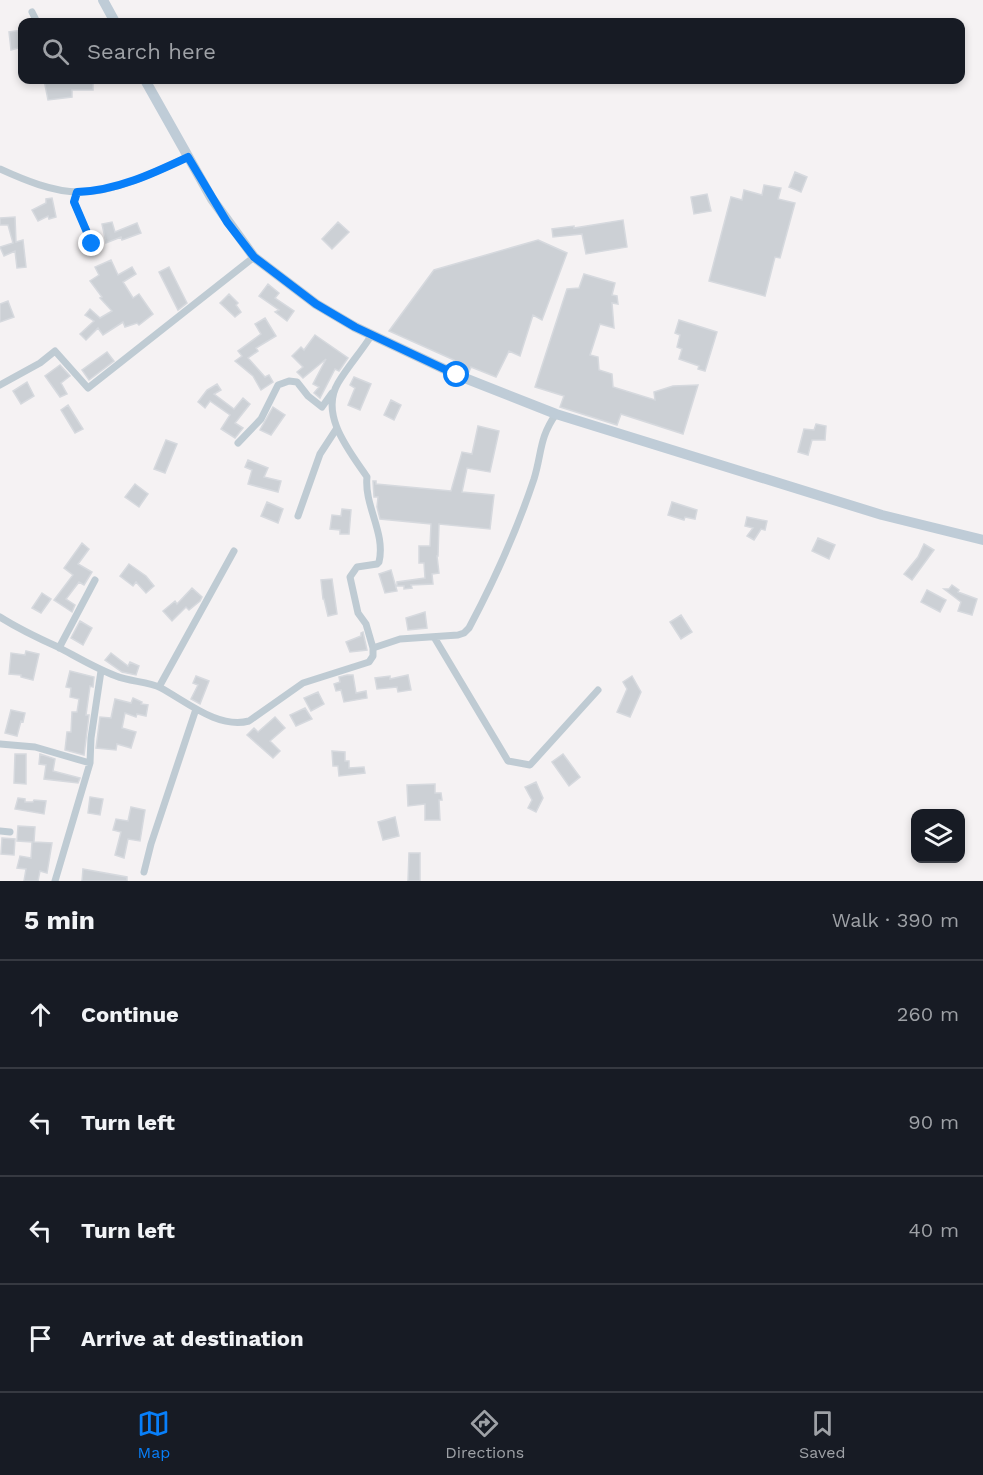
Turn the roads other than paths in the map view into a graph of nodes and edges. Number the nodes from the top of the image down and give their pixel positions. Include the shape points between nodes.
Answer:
1 (103, 0) edge
2 (32, 12) dead end
3 (35, 18) edge
4 (113, 18) edge
5 (147, 84) edge
6 (188, 157) junction
7 (0, 169) edge
8 (77, 192) junction
9 (92, 244) dead end
10 (254, 257) junction
11 (371, 336) junction
12 (0, 385) edge
13 (334, 392) junction
14 (556, 414) junction
15 (337, 428) junction
16 (238, 443) dead end
17 (298, 516) dead end
18 (983, 540) edge
19 (234, 551) dead end
20 (95, 580) dead end
21 (0, 617) edge
22 (434, 637) junction
23 (58, 648) junction
24 (373, 648) junction
25 (101, 670) junction
26 (159, 687) junction
27 (598, 690) dead end
28 (196, 709) junction
29 (0, 744) edge
30 (90, 763) junction
31 (0, 831) edge
32 (10, 832) dead end
33 (144, 872) dead end
34 (55, 881) edge

1 - 4 street
2 - 3 street
5 - 6 street
6 - 8 street via 138,179 97,191
6 - 10 street via 227,222
7 - 8 street
8 - 9 street via 74,202
10 - 11 street via 316,304
10 - 12 street via 88,388 55,351
11 - 13 street
11 - 14 street
13 - 15 street
13 - 16 street via 322,407 297,382 278,385 261,419
14 - 18 street via 882,515
14 - 22 street via 544,432 534,478 509,543 469,628 458,635
15 - 17 street via 320,454
15 - 24 street via 367,477 366,490 381,542 379,562 357,567 350,577 358,613 366,624
19 - 26 street
20 - 23 street
21 - 23 street
22 - 24 street via 400,639
22 - 27 street via 508,761 530,765
23 - 25 street
24 - 28 street via 369,662 303,683 249,721 224,722
25 - 26 street
25 - 30 street
26 - 28 street
28 - 33 street
29 - 30 street via 35,747
30 - 34 street
31 - 32 street

